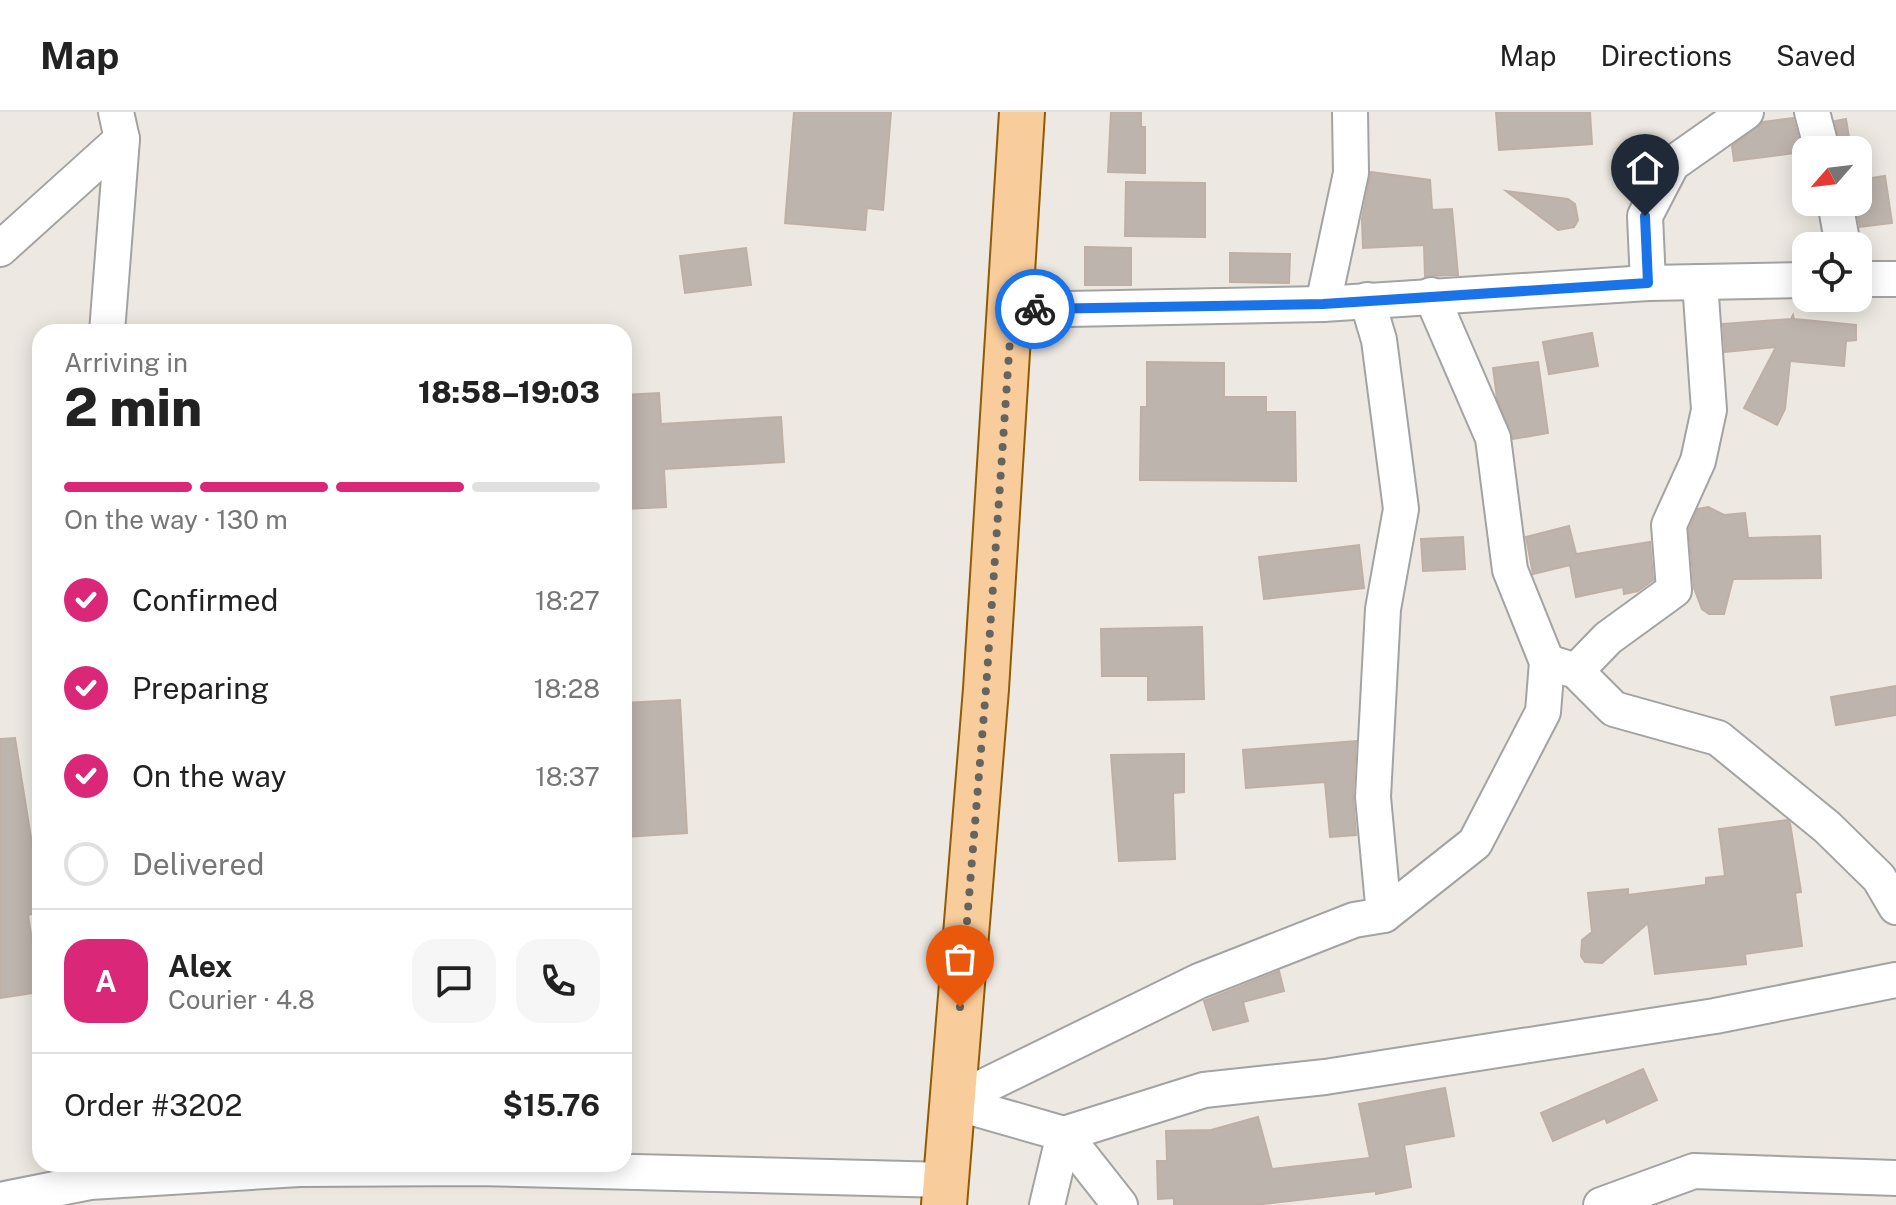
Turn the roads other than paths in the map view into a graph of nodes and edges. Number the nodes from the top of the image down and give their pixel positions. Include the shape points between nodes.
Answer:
1 (1022, 112) edge
2 (1350, 112) edge
3 (1746, 112) edge
4 (1812, 112) edge
5 (119, 125) edge
6 (1818, 136) edge
7 (0, 249) edge
8 (1872, 279) edge
9 (1896, 279) edge
10 (1792, 280) edge
11 (1700, 282) junction
12 (1648, 283) junction
13 (1431, 295) junction
14 (1367, 300) junction
15 (1323, 304) junction
16 (1012, 310) junction
17 (107, 324) edge
18 (1562, 667) junction
19 (1896, 907) edge
20 (1384, 915) junction
21 (1896, 980) edge
22 (952, 1102) junction
23 (1064, 1134) junction
24 (265, 1172) edge
25 (556, 1172) edge
26 (1896, 1178) edge
27 (162, 1181) edge
28 (945, 1192) edge
29 (0, 1200) edge
30 (1047, 1205) edge
31 (1120, 1205) edge
32 (1601, 1205) edge

1 - 16 main road
2 - 15 street via 1351,173
3 - 12 street via 1672,164 1645,216
4 - 6 street
5 - 7 street
5 - 17 street
8 - 9 street
10 - 11 street
11 - 12 street
11 - 18 street via 1709,410 1698,461 1669,525 1674,590
12 - 13 street
13 - 14 street
13 - 18 street via 1493,438 1510,570
14 - 15 street
14 - 20 street via 1379,340 1401,509 1383,609 1373,797
15 - 16 street
16 - 22 main road
18 - 19 street via 1614,709 1718,738 1827,827 1879,878
18 - 20 street via 1475,843
20 - 22 street via 1354,920 1199,981
21 - 23 street via 1700,1018 1325,1077 1204,1090
22 - 23 street
22 - 28 main road
23 - 30 street
23 - 31 street
24 - 27 street
25 - 28 street
26 - 32 street via 1694,1171
27 - 29 street via 90,1182

